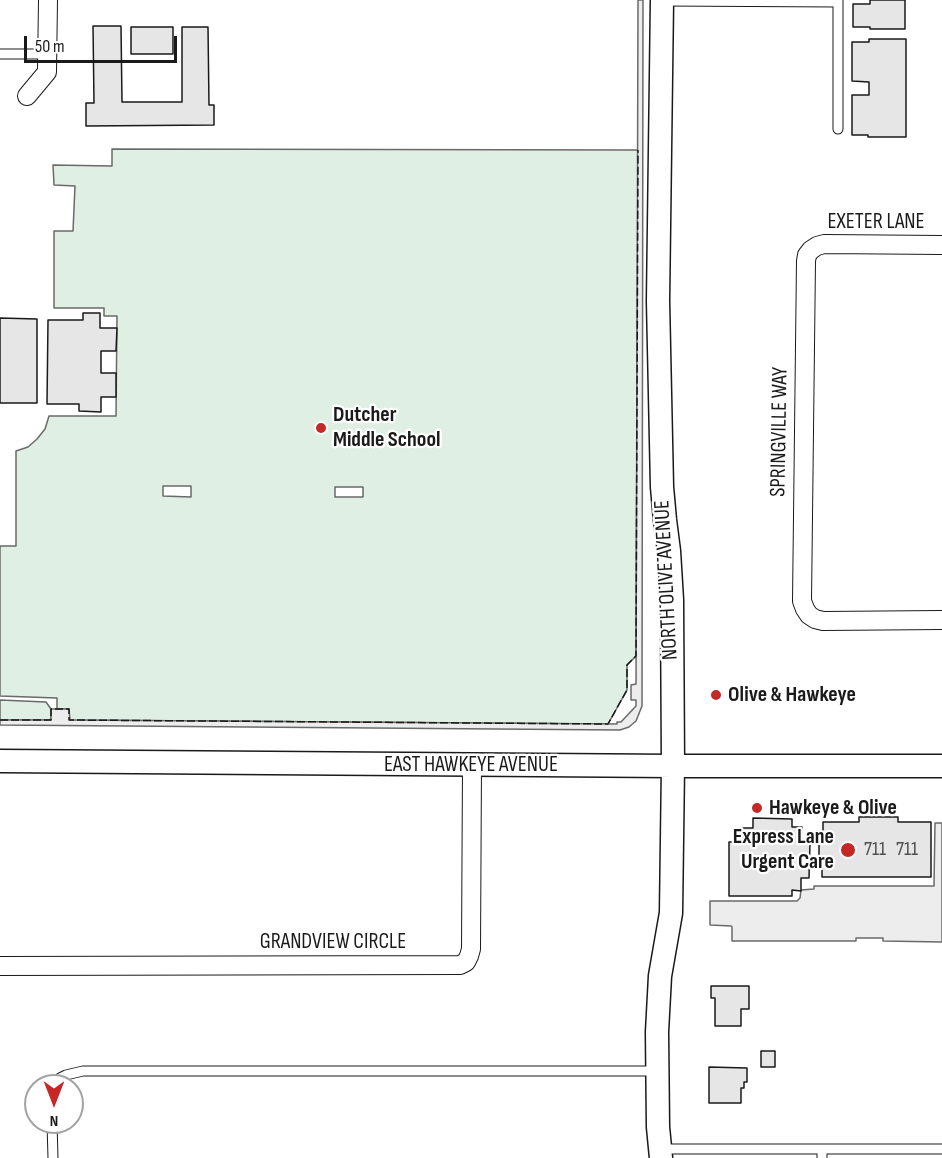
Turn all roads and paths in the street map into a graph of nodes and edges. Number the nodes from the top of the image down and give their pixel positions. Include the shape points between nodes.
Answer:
1 (48, 0) edge
2 (662, 1) edge
3 (838, 1) edge
4 (0, 54) edge
5 (48, 54) junction
6 (27, 96) dead end
7 (838, 129) dead end
8 (942, 245) edge
9 (811, 250) joint
10 (942, 620) edge
11 (0, 761) edge
12 (472, 765) junction
13 (673, 766) junction
14 (942, 766) edge
15 (0, 966) edge
16 (656, 1071) junction
17 (70, 1074) edge
18 (52, 1134) edge
19 (942, 1149) edge
20 (661, 1154) edge
21 (822, 1154) edge
22 (53, 1158) edge

1 - 5 street
2 - 3 lane
2 - 13 street, NORTH OLIVE AVENUE via 659,325 662,487 672,600
3 - 7 lane
4 - 5 lane
5 - 6 street via 47,72
8 - 9 street, EXETER LANE via 824,244
9 - 10 street, SPRINGVILLE WAY via 806,261 802,601 809,615 823,621
11 - 12 street, EAST HAWKEYE AVENUE
12 - 13 street, EAST HAWKEYE AVENUE
12 - 15 street, GRANDVIEW CIRCLE via 471,949 466,962 460,965
13 - 14 street, EAST HAWKEYE AVENUE
13 - 16 street, NORTH OLIVE AVENUE via 672,913 659,991
16 - 17 lane
16 - 20 street, NORTH OLIVE AVENUE
18 - 22 lane
19 - 21 lane
20 - 21 lane

